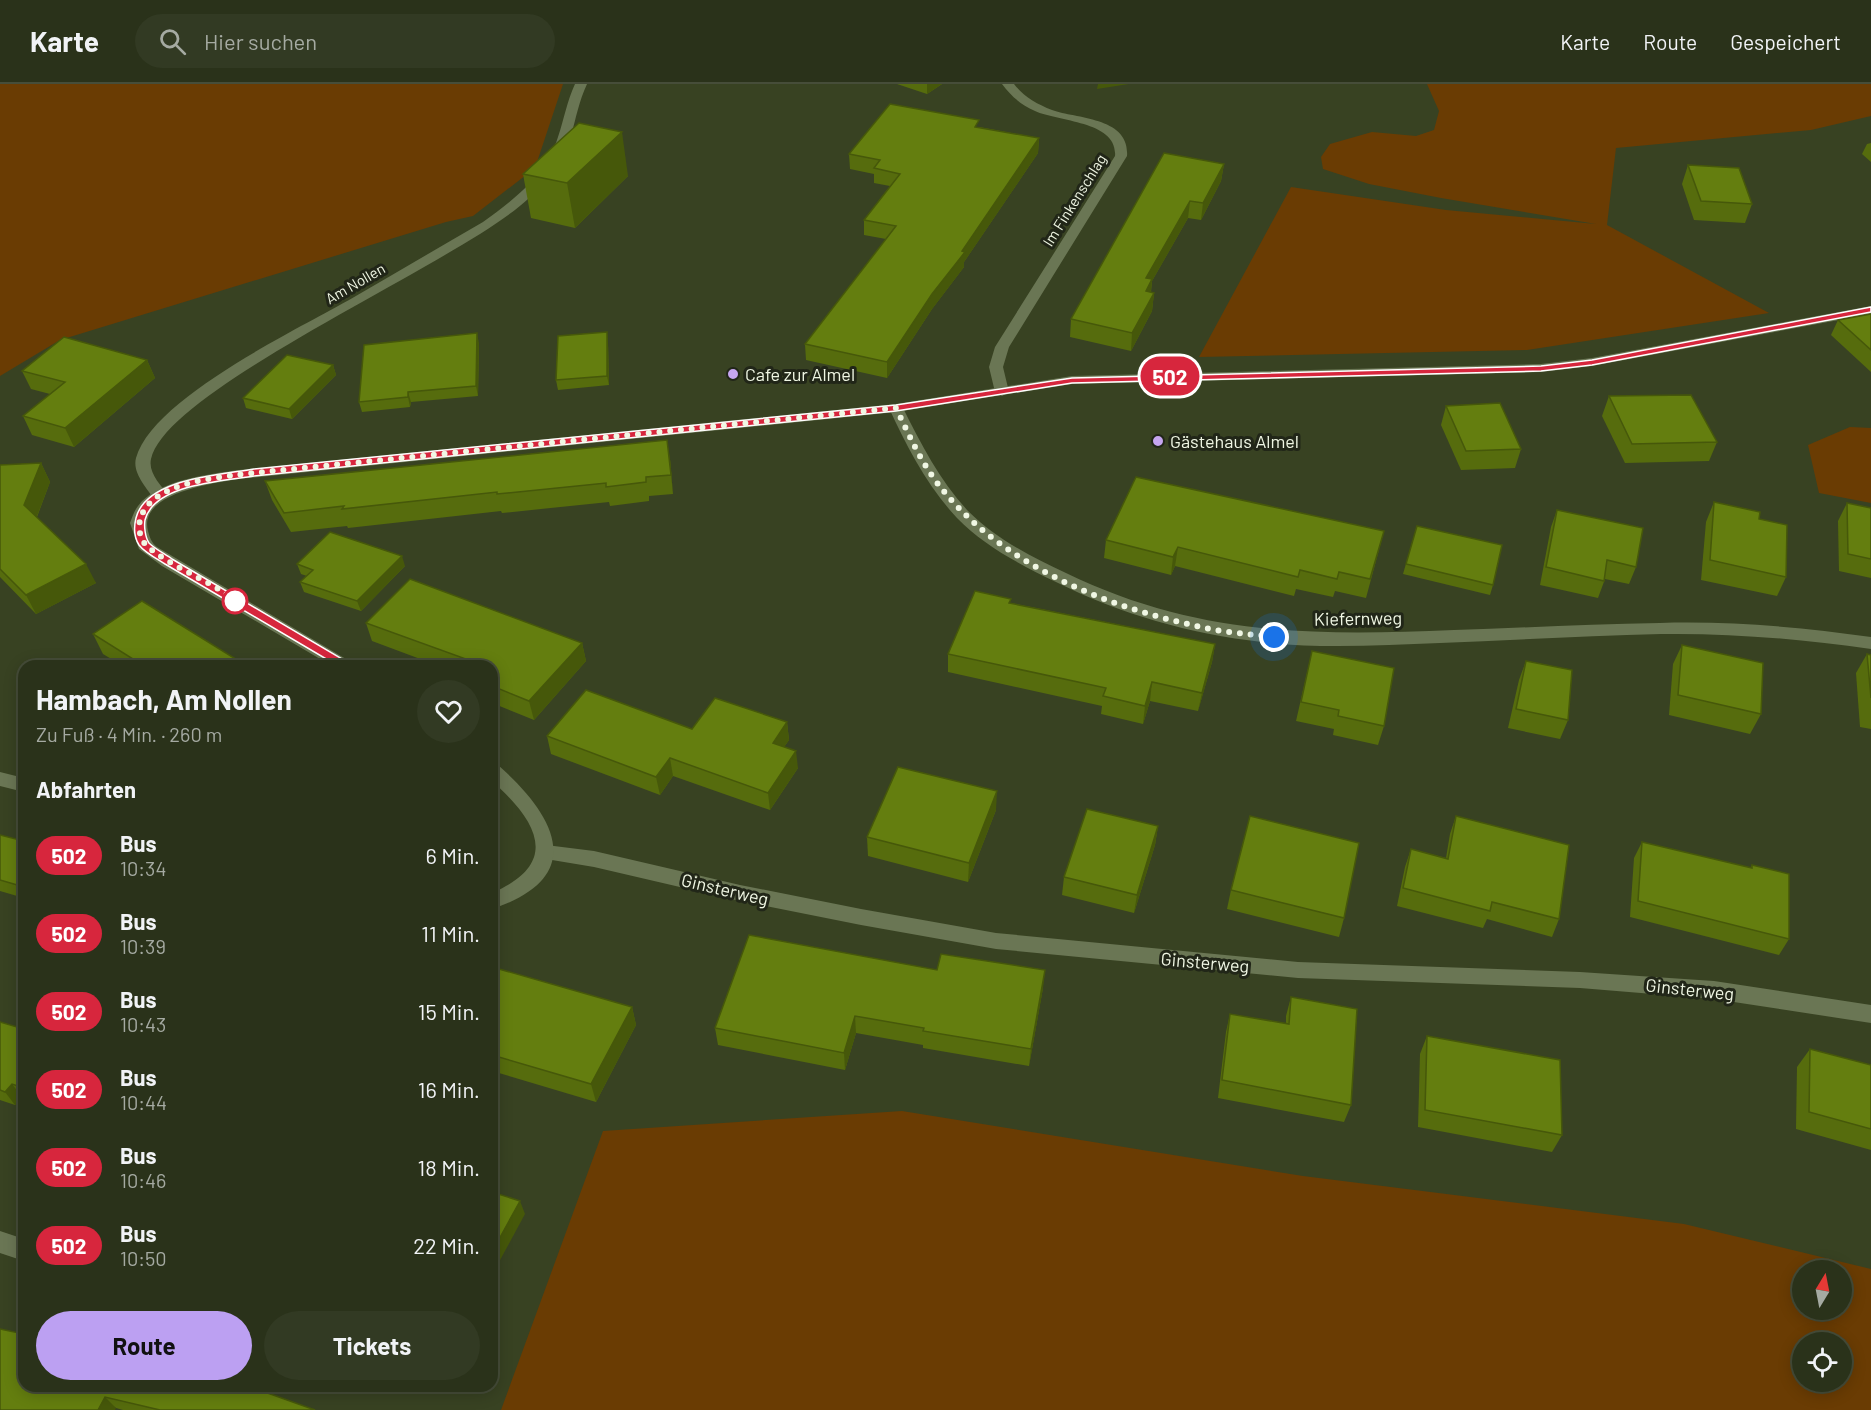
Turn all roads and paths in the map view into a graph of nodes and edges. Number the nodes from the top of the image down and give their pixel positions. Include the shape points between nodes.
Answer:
1 (581, 84) edge
2 (1008, 84) edge
3 (1871, 310) edge
4 (1002, 392) junction
5 (896, 408) junction
6 (160, 495) junction
7 (1871, 643) edge
8 (335, 660) edge
9 (498, 775) edge
10 (0, 778) edge
11 (18, 783) edge
12 (546, 852) junction
13 (498, 899) edge
14 (1871, 1014) edge
15 (0, 1242) edge
16 (18, 1248) edge

1 - 6 street, Am Nollen via 554,161 516,205 249,363 200,395 166,424 148,444 143,460 144,474
2 - 4 street, Im Finkenschlag via 1015,96 1032,106 1109,130 1122,144 1122,150 1002,347 996,367
3 - 4 street via 1541,368 1072,380
4 - 5 street
5 - 6 street via 244,474 182,485
5 - 7 street, Kiefernweg via 921,460 945,494 976,527 1017,555 1076,586 1143,612 1208,628 1336,640 1757,630
6 - 8 street via 142,512 139,526 144,543 168,562
9 - 12 street via 531,808 545,834
10 - 11 street
12 - 13 street via 530,881
12 - 14 street, Ginsterweg via 996,941 1298,970 1580,980 1714,990
15 - 16 street

